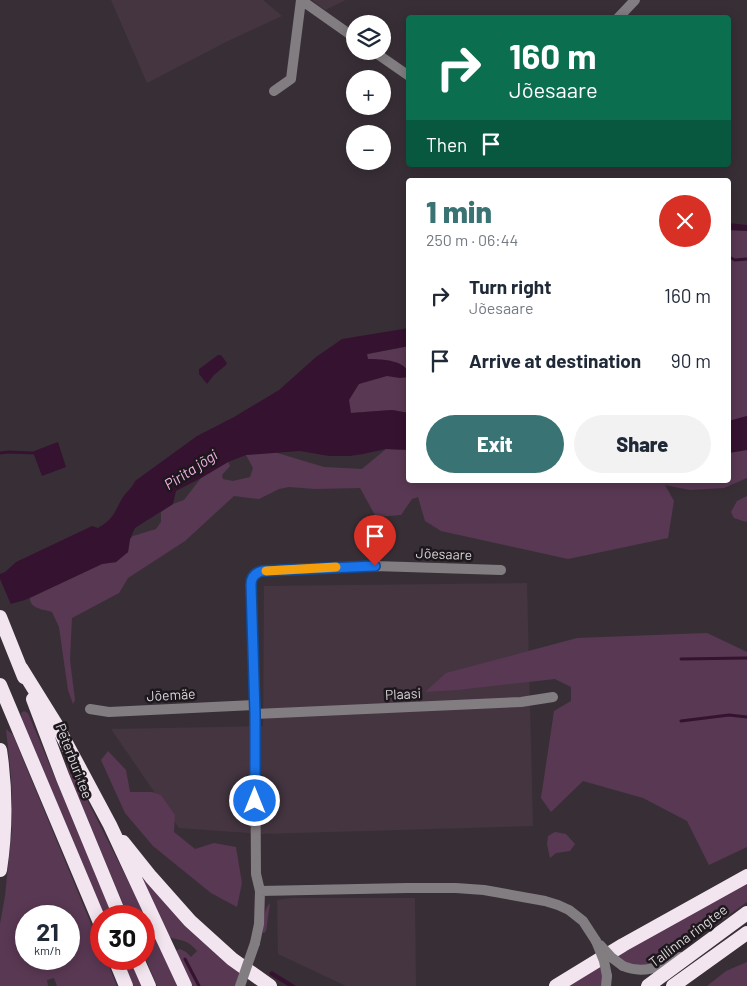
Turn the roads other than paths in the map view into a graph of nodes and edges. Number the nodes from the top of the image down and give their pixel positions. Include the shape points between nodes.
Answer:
1 (301, 0) edge
2 (635, 0) edge
3 (621, 15) edge
4 (346, 32) edge
5 (386, 60) edge
6 (406, 74) edge
7 (274, 91) dead end
8 (501, 570) dead end
9 (2, 621) edge
10 (21, 668) junction
11 (0, 685) edge
12 (553, 697) dead end
13 (90, 709) dead end
14 (254, 710) junction
15 (0, 750) edge
16 (110, 826) junction
17 (0, 870) edge
18 (747, 876) edge
19 (260, 891) junction
20 (92, 905) edge
21 (115, 905) edge
22 (747, 913) edge
23 (747, 934) edge
24 (596, 941) junction
25 (695, 951) junction
26 (119, 970) edge
27 (142, 970) edge
28 (606, 981) edge
29 (126, 986) edge
30 (149, 986) edge
31 (185, 986) edge
32 (240, 986) edge
33 (270, 986) edge
34 (556, 986) edge
35 (648, 986) edge
36 (672, 986) edge

1 - 4 street
1 - 7 street via 291,79
2 - 3 street
5 - 6 street
8 - 14 street, Jõesaare via 375,566 257,572 251,580
9 - 10 highway, Peterburi tee
10 - 16 highway via 57,726
10 - 21 highway, Peterburi tee via 62,778
11 - 20 highway
12 - 14 street, Plaasi via 521,702
13 - 14 street, Jõemäe via 109,712
14 - 19 street, Jõesaare via 256,874
15 - 17 highway via 4,778
16 - 31 highway
16 - 33 highway via 190,921 232,959
18 - 34 highway
19 - 24 street via 484,890 545,901 569,910 583,921
19 - 32 street, Jõesaare, bridge via 259,924
22 - 25 highway, Tallinna ringtee
23 - 36 highway
24 - 25 street, bridge via 611,957 631,970 652,969
24 - 28 street, bridge via 604,960
25 - 35 highway, Tallinna ringtee
26 - 29 highway
27 - 30 highway

